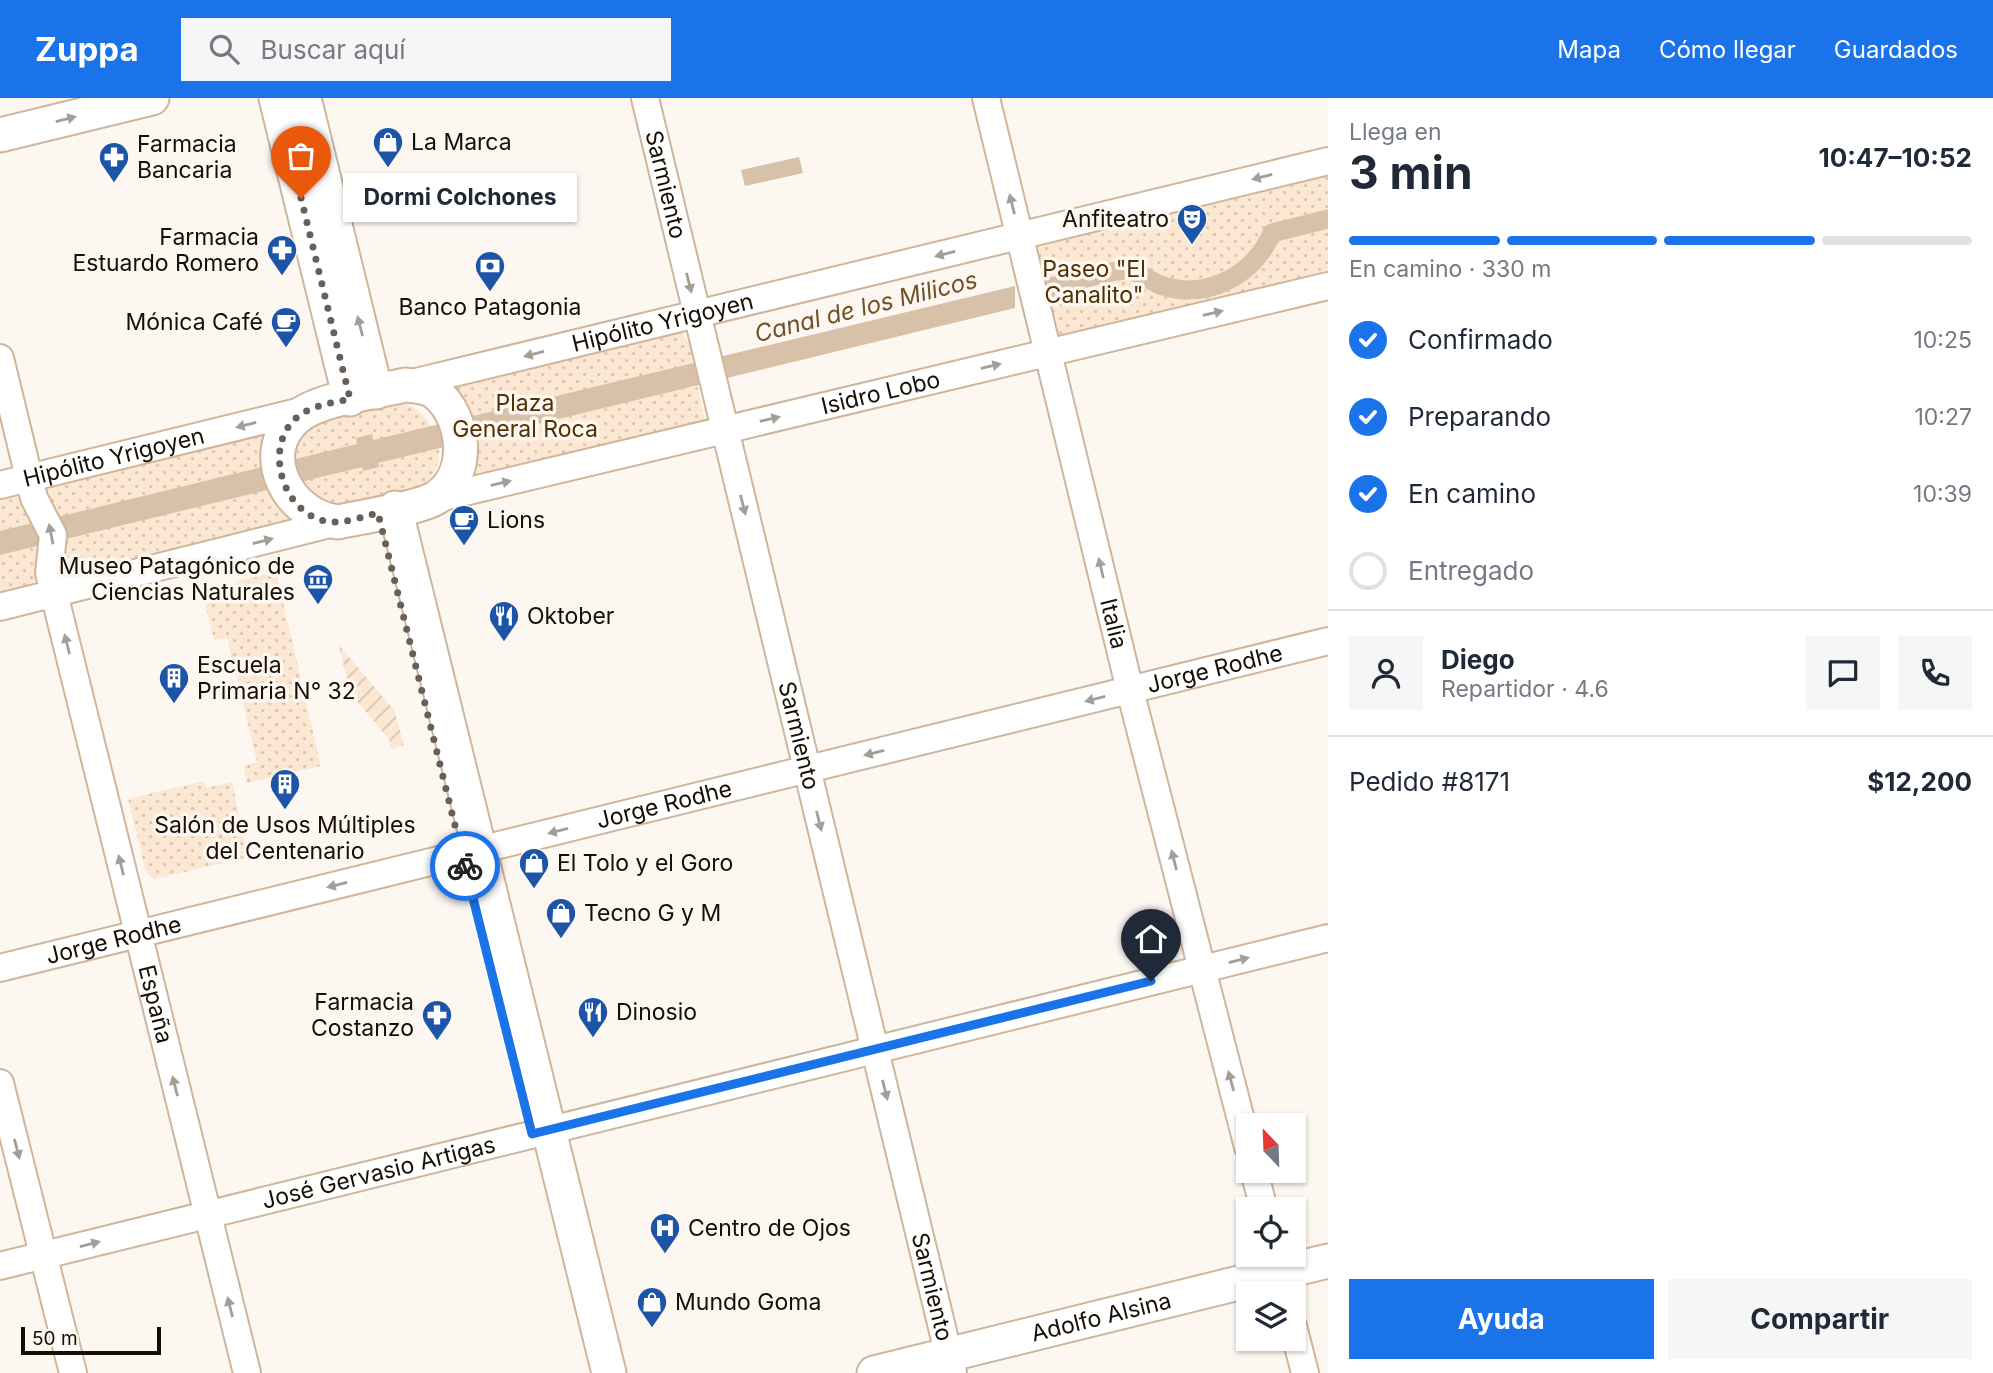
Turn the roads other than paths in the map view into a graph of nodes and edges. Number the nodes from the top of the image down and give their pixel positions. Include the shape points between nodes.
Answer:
1 (152, 98) edge
2 (276, 98) edge
3 (304, 98) edge
4 (645, 98) edge
5 (986, 98) edge
6 (0, 135) edge
7 (1328, 161) edge
8 (1020, 236) junction
9 (1328, 286) edge
10 (697, 314) junction
11 (1050, 352) junction
12 (0, 358) edge
13 (377, 392) junction
14 (312, 408) junction
15 (725, 430) junction
16 (29, 478) junction
17 (0, 485) edge
18 (435, 499) junction
19 (387, 510) junction
20 (338, 522) junction
21 (55, 594) junction
22 (0, 607) edge
23 (1328, 641) edge
24 (1130, 690) junction
25 (807, 769) junction
26 (471, 852) junction
27 (137, 934) junction
28 (1328, 938) edge
29 (0, 968) edge
30 (1202, 969) junction
31 (875, 1050) junction
32 (0, 1083) edge
33 (1239, 1113) edge
34 (540, 1132) junction
35 (207, 1215) junction
36 (45, 1255) junction
37 (1328, 1261) edge
38 (0, 1266) edge
39 (1281, 1273) edge
40 (1299, 1351) edge
41 (951, 1364) edge
42 (74, 1373) edge
43 (247, 1373) edge
44 (591, 1373) edge
45 (609, 1373) edge
46 (874, 1373) edge
47 (1305, 1373) edge

6 -> 1 main road
2 - 13 main road
13 -> 3 main road
4 -> 10 street, Sarmiento
8 -> 5 street, Italia
7 -> 8 street, Hipólito Yrigoyen
8 -> 10 street, Hipólito Yrigoyen
8 - 11 street, Italia
11 -> 9 street, Isidro Lobo
10 -> 13 street, Hipólito Yrigoyen
10 - 15 street, Sarmiento
15 -> 11 street, Isidro Lobo
24 -> 11 street, Italia
12 - 16 street
13 - 14 main road, Hipólito Yrigoyen
13 - 18 main road via 426,388 436,393 459,430 458,468 453,481
14 -> 16 street, Hipólito Yrigoyen
14 - 20 main road via 288,427 279,452 280,470 287,490 304,511
18 -> 15 street, Isidro Lobo
15 -> 25 street, Sarmiento
16 - 17 street, Hipólito Yrigoyen
21 -> 16 street, España via 49,564 53,536
18 - 19 main road
19 - 20 main road
19 - 26 main road
21 -> 20 street
21 - 22 street
27 -> 21 street, España
23 - 24 street, Jorge Rodhe
24 -> 25 street, Jorge Rodhe
30 -> 24 street, Italia
25 -> 26 street, Jorge Rodhe
25 -> 31 street, Sarmiento
26 -> 27 street, Jorge Rodhe
26 - 34 main road
27 - 29 street, Jorge Rodhe
35 -> 27 street, España
30 -> 28 street, José Gervasio Artigas
30 - 31 street, José Gervasio Artigas
33 -> 30 street, Italia
31 - 34 street, José Gervasio Artigas
31 -> 41 street, Sarmiento
32 -> 36 street
34 - 35 street, José Gervasio Artigas
34 - 44 main road
34 - 45 main road
36 -> 35 street, José Gervasio Artigas
43 -> 35 street, España
36 - 38 street, José Gervasio Artigas
36 - 42 street
37 - 39 main road, Adolfo Alsina
39 - 41 main road, Adolfo Alsina
40 - 47 street
41 - 46 main road, Adolfo Alsina

